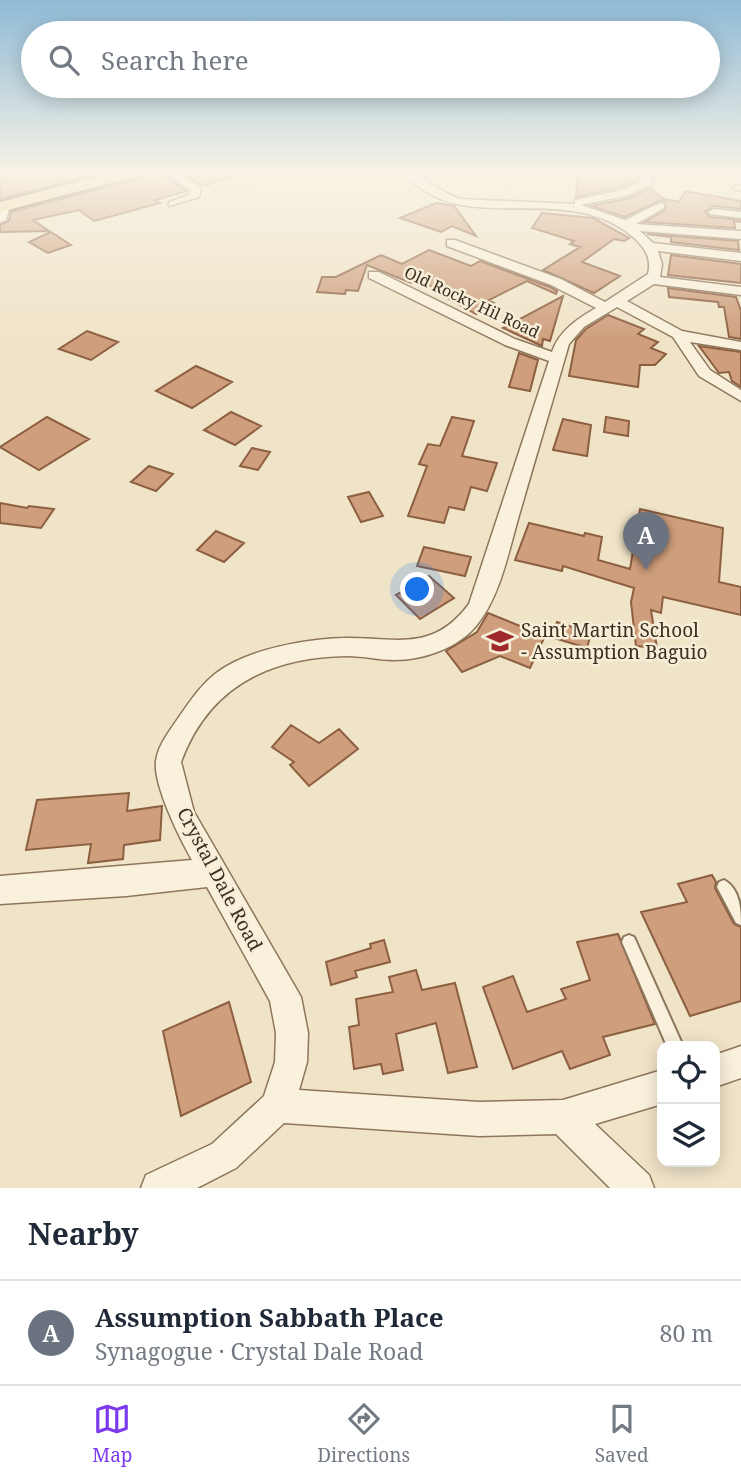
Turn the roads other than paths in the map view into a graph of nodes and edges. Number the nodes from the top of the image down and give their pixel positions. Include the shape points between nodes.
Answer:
1 (632, 227) edge
2 (657, 227) edge
3 (741, 235) edge
4 (451, 243) dead end
5 (650, 246) junction
6 (741, 257) edge
7 (374, 275) dead end
8 (652, 279) junction
9 (741, 291) edge
10 (613, 305) junction
11 (680, 337) junction
12 (741, 346) edge
13 (555, 358) junction
14 (741, 396) edge
15 (213, 872) junction
16 (724, 887) dead end
17 (0, 890) edge
18 (741, 918) edge
19 (629, 942) dead end
20 (673, 1041) edge
21 (741, 1062) edge
22 (720, 1069) edge
23 (657, 1089) edge
24 (278, 1105) junction
25 (563, 1117) junction
26 (159, 1188) edge
27 (636, 1188) edge

1 - 5 street
2 - 3 street
4 - 10 street
5 - 6 street
5 - 8 street via 657,260
7 - 13 street, Old Rocky Hil Road via 510,342
8 - 9 street
8 - 10 street, Crystal Dale Road
10 - 11 street
10 - 13 street, Crystal Dale Road via 569,333
11 - 12 street
11 - 14 street via 705,376
13 - 15 street, Crystal Dale Road via 496,559 468,621 430,645 396,651 306,649 255,665 225,680 188,723 168,762 169,774 183,816
15 - 17 street
15 - 24 street, Crystal Dale Road via 285,997 292,1033 291,1062
16 - 18 lane
19 - 20 lane
21 - 22 street
23 - 25 street
24 - 25 street via 479,1119
24 - 26 street, Crystal Dale Road via 224,1156
25 - 27 street

